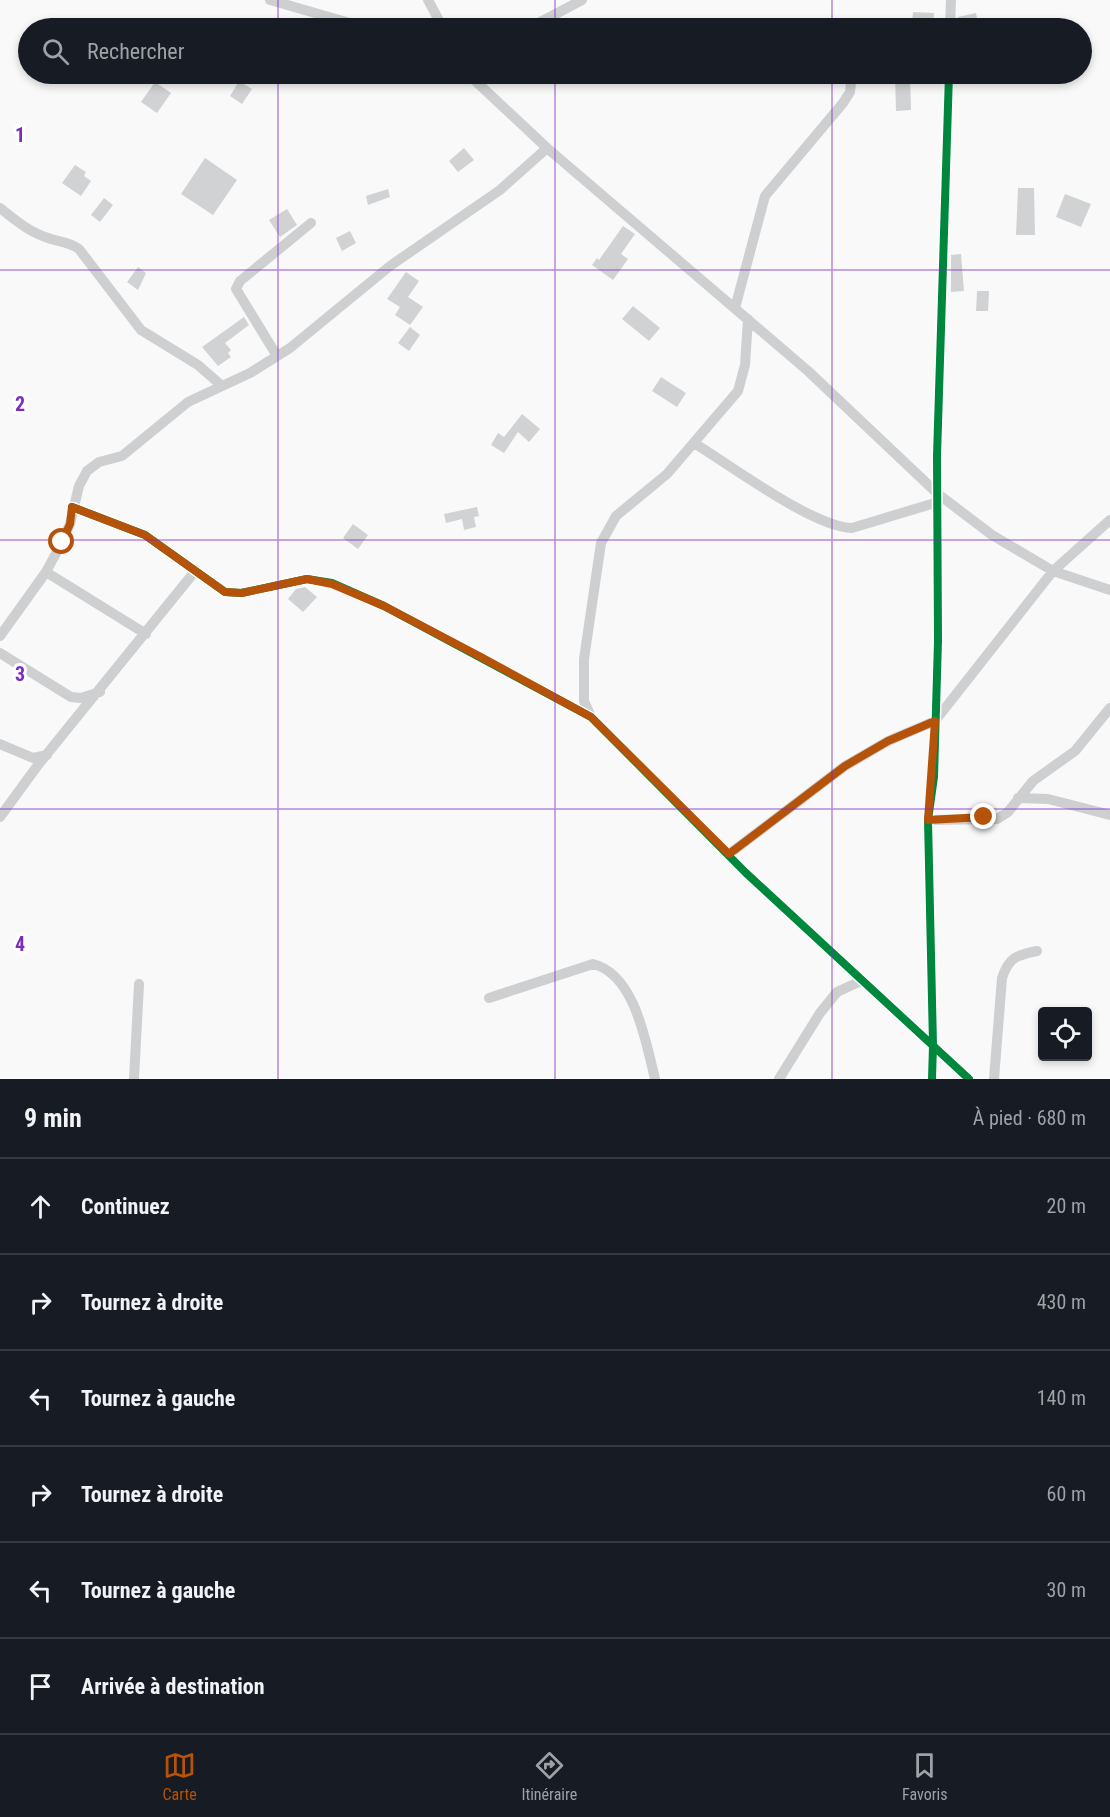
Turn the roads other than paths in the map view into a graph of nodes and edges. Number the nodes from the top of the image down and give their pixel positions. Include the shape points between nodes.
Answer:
1 (270, 0) edge
2 (428, 0) edge
3 (582, 0) edge
4 (951, 0) edge
5 (332, 18) edge
6 (438, 18) edge
7 (548, 18) edge
8 (950, 18) edge
9 (481, 84) edge
10 (851, 84) edge
11 (949, 84) edge
12 (548, 148) junction
13 (0, 208) edge
14 (311, 223) dead end
15 (735, 308) junction
16 (748, 319) junction
17 (277, 356) junction
18 (222, 386) junction
19 (694, 443) junction
20 (938, 498) junction
21 (72, 507) junction
22 (1110, 520) edge
23 (196, 570) junction
24 (1053, 571) junction
25 (46, 572) junction
26 (1110, 591) edge
27 (146, 634) junction
28 (0, 636) edge
29 (0, 653) edge
30 (100, 692) junction
31 (1110, 708) edge
32 (591, 717) junction
33 (935, 721) junction
34 (0, 744) edge
35 (47, 755) junction
36 (1018, 798) junction
37 (1110, 815) edge
38 (0, 817) edge
39 (928, 820) junction
40 (729, 854) junction
41 (1037, 951) dead end
42 (861, 981) junction
43 (140, 984) dead end
44 (489, 998) dead end
45 (933, 1045) junction
46 (134, 1079) edge
47 (655, 1079) edge
48 (779, 1079) edge
49 (932, 1079) edge
50 (969, 1079) edge
51 (994, 1079) edge

1 - 5 street
2 - 6 street
3 - 7 street
4 - 8 street
9 - 12 street
10 - 15 street via 843,103 765,196
11 - 20 street
12 - 15 street
12 - 17 street via 500,190 390,266
13 - 18 street via 23,227 79,249 141,330 198,365
14 - 17 street via 240,281 236,289
15 - 16 street
16 - 19 street via 745,365 738,391
16 - 20 street via 808,371
17 - 18 street
18 - 21 street via 188,402 122,456 99,462 87,471
19 - 20 street via 778,496 839,528 852,528
19 - 32 street via 667,474 616,516 601,543 584,659 584,700
20 - 24 street
20 - 33 street
21 - 23 street via 145,535
21 - 25 street via 70,524
22 - 24 street
23 - 27 street
23 - 32 street via 225,592 242,593 307,579 332,584 384,606
24 - 26 street
24 - 33 street
25 - 27 street
25 - 28 street
27 - 30 street
29 - 30 street via 71,697
30 - 35 street
31 - 36 street via 1075,751 1032,781
32 - 40 street
33 - 39 street
33 - 40 street via 888,741 845,766
34 - 35 street via 33,758
35 - 38 street
36 - 37 street via 1048,799
36 - 39 street via 997,819
39 - 45 street
40 - 42 street
41 - 51 street via 1015,955 1006,965
42 - 45 street
42 - 48 street via 837,992
43 - 46 street
44 - 47 street via 593,964 606,967 628,994 645,1037
45 - 49 street
45 - 50 street

